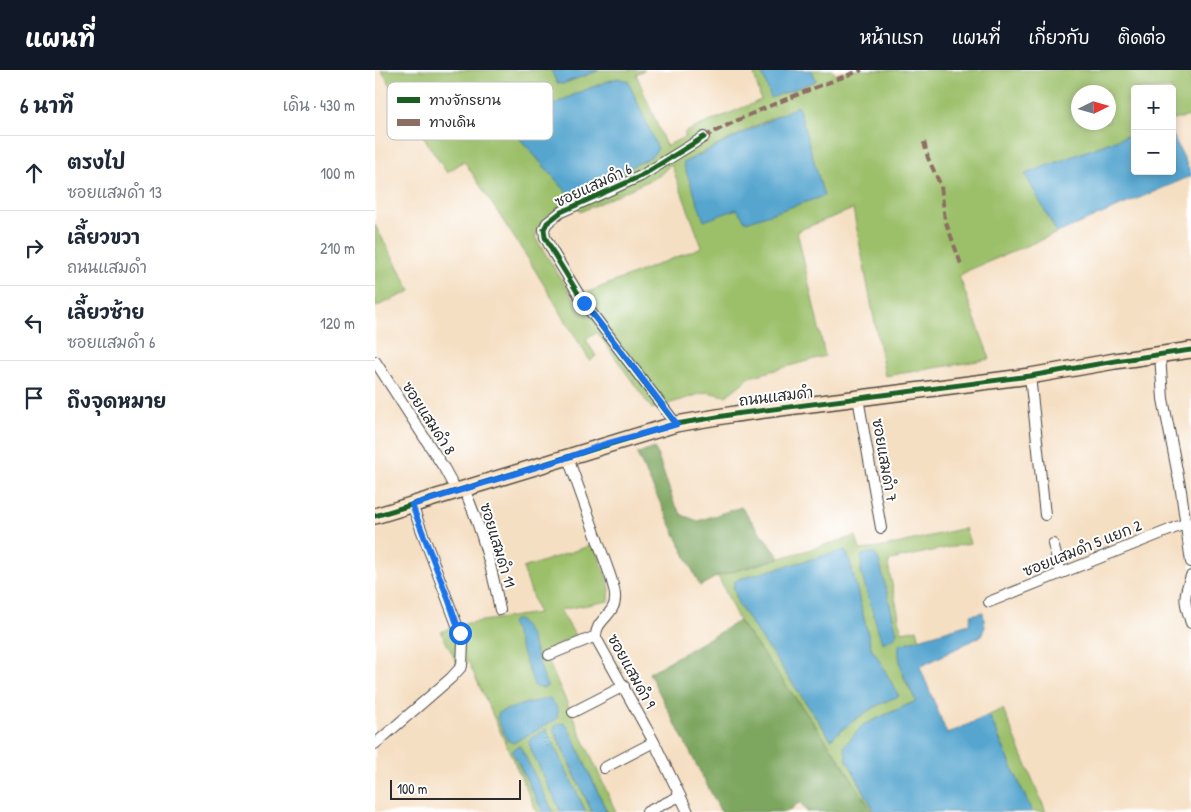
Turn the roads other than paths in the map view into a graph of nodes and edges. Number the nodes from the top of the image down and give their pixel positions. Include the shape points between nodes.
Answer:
1 (704, 138) dead end
2 (1191, 350) edge
3 (1160, 355) junction
4 (375, 361) edge
5 (1030, 376) junction
6 (858, 398) junction
7 (677, 424) junction
8 (568, 458) junction
9 (460, 490) junction
10 (1186, 490) edge
11 (412, 505) junction
12 (1045, 515) dead end
13 (375, 516) edge
14 (1187, 523) junction
15 (881, 528) dead end
16 (1053, 544) dead end
17 (1191, 562) edge
18 (1061, 573) junction
19 (1191, 576) edge
20 (1188, 597) edge
21 (989, 602) dead end
22 (500, 610) dead end
23 (1191, 623) edge
24 (596, 636) junction
25 (549, 655) dead end
26 (624, 686) junction
27 (573, 712) dead end
28 (653, 742) junction
29 (375, 744) edge
30 (604, 768) dead end
31 (680, 796) junction
32 (647, 812) edge
33 (688, 812) edge

1 - 7 street, ซอยแสมดำ 6 via 641,176 561,212 547,223 545,229 545,237 584,303
2 - 3 street, ถนนแสมดำ
3 - 5 street, ถนนแสมดำ
3 - 10 street via 1163,399
4 - 9 street, ซอยแสมดำ 8
5 - 6 street, ถนนแสมดำ
5 - 12 street
6 - 7 street, ถนนแสมดำ
6 - 15 street, ซอยแสมดำ 7
7 - 8 street, ถนนแสมดำ
8 - 9 street, ถนนแสมดำ
8 - 24 street, ซอยแสมดำ 9 via 615,595 614,606 597,626
9 - 11 street, ถนนแสมดำ
9 - 22 street, ซอยแสมดำ 11 via 484,540
10 - 14 street
11 - 13 street, ถนนแสมดำ
11 - 29 street via 463,642 462,666
14 - 17 street
14 - 18 street, ซอยแสมดำ 5 แยก 2
16 - 18 street
18 - 21 street, ซอยแสมดำ 5 แยก 2
19 - 20 street
20 - 23 street via 1184,604
24 - 25 street
24 - 26 street, ซอยแสมดำ 9
26 - 27 street
26 - 28 street, ซอยแสมดำ 9
28 - 30 street
28 - 31 street, ซอยแสมดำ 9
31 - 32 street
31 - 33 street, ซอยแสมดำ 9

